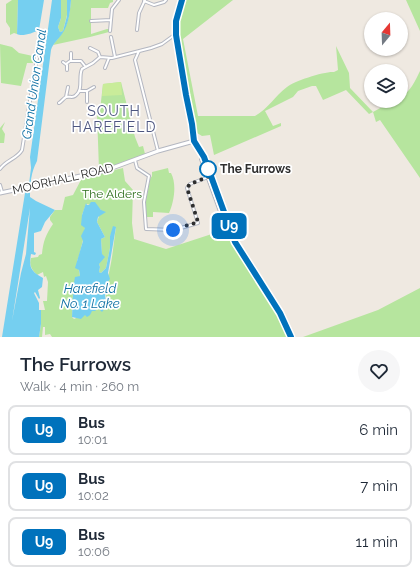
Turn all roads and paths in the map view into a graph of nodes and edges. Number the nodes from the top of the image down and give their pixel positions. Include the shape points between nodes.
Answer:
1 (119, 0) edge
2 (166, 0) edge
3 (182, 0) edge
4 (144, 1) edge
5 (98, 16) dead end
6 (98, 20) junction
7 (111, 20) junction
8 (92, 21) dead end
9 (110, 30) dead end
10 (137, 30) dead end
11 (176, 35) junction
12 (110, 38) dead end
13 (90, 48) dead end
14 (139, 51) junction
15 (71, 53) dead end
16 (127, 54) junction
17 (36, 55) dead end
18 (100, 57) junction
19 (115, 57) junction
20 (110, 58) junction
21 (135, 58) junction
22 (71, 61) junction
23 (63, 62) dead end
24 (66, 64) junction
25 (85, 66) junction
26 (105, 68) dead end
27 (67, 70) dead end
28 (68, 87) dead end
29 (94, 87) dead end
30 (80, 91) junction
31 (87, 91) junction
32 (66, 98) junction
33 (87, 102) dead end
34 (59, 103) dead end
35 (194, 141) junction
36 (158, 151) junction
37 (135, 160) junction
38 (0, 169) edge
39 (209, 176) junction
40 (0, 185) edge
41 (1, 192) edge
42 (291, 337) edge

1 - 7 street via 112,7
2 - 4 street via 154,5
3 - 11 street via 176,21
4 - 10 street via 138,13
5 - 6 street
6 - 7 street
6 - 8 street
7 - 9 street
11 - 14 street via 157,46
11 - 35 street
12 - 19 street
13 - 18 street via 98,52
14 - 16 street
14 - 21 street
15 - 22 street
16 - 19 street
16 - 21 street
17 - 38 street via 22,150 20,154 5,162
18 - 20 street
18 - 25 street
19 - 20 street
20 - 26 street
21 - 36 street
22 - 24 street
22 - 25 street via 81,61
23 - 24 street
24 - 27 street
25 - 30 street via 81,71
28 - 32 street
29 - 31 street
30 - 31 street
30 - 32 street via 74,97
31 - 33 street
32 - 34 street
35 - 36 street, MOORHALL ROAD
35 - 39 street via 204,157
36 - 37 street, MOORHALL ROAD
37 - 39 street via 137,168 149,176 144,202 146,229 174,230 198,222 187,188 190,184
37 - 41 street, MOORHALL ROAD via 104,171
39 - 42 street via 240,251 280,313
40 - 41 street

